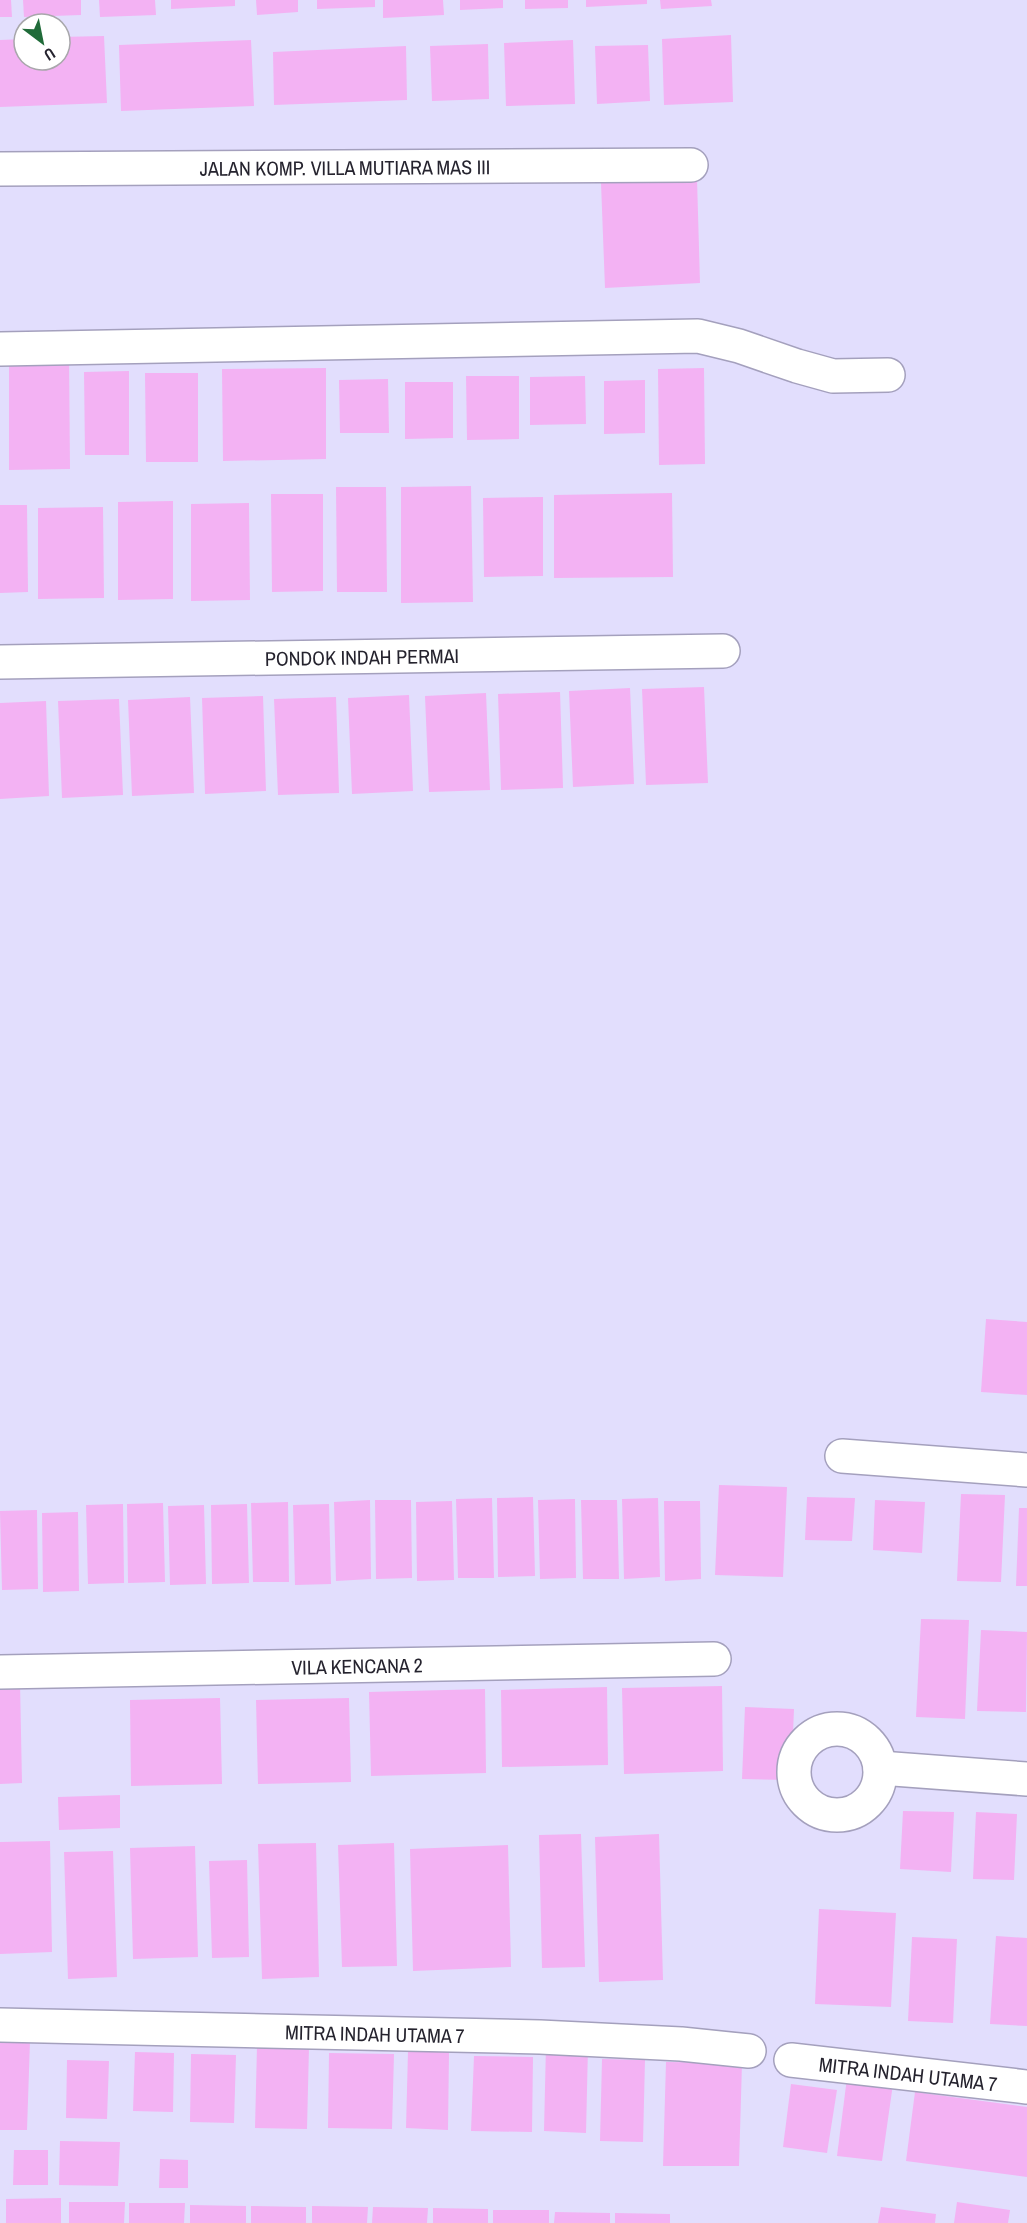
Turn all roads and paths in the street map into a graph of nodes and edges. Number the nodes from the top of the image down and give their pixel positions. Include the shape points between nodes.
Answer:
1 (691, 165) dead end
2 (0, 169) edge
3 (0, 349) edge
4 (888, 375) dead end
5 (723, 651) dead end
6 (0, 662) edge
7 (842, 1456) dead end
8 (1027, 1470) edge
9 (714, 1659) dead end
10 (0, 1672) edge
11 (880, 1768) dead end
12 (1027, 1779) edge
13 (0, 2025) edge
14 (749, 2051) dead end
15 (791, 2060) dead end
16 (1027, 2087) edge

1 - 2 street, JALAN KOMP. VILLA MUTIARA MAS III
3 - 4 street via 698,336 833,376
5 - 6 street, PONDOK INDAH PERMAI
7 - 8 street
9 - 10 street, VILA KENCANA 2
11 - 12 street
13 - 14 street, MITRA INDAH UTAMA 7 via 540,2037
15 - 16 street, MITRA INDAH UTAMA 7

